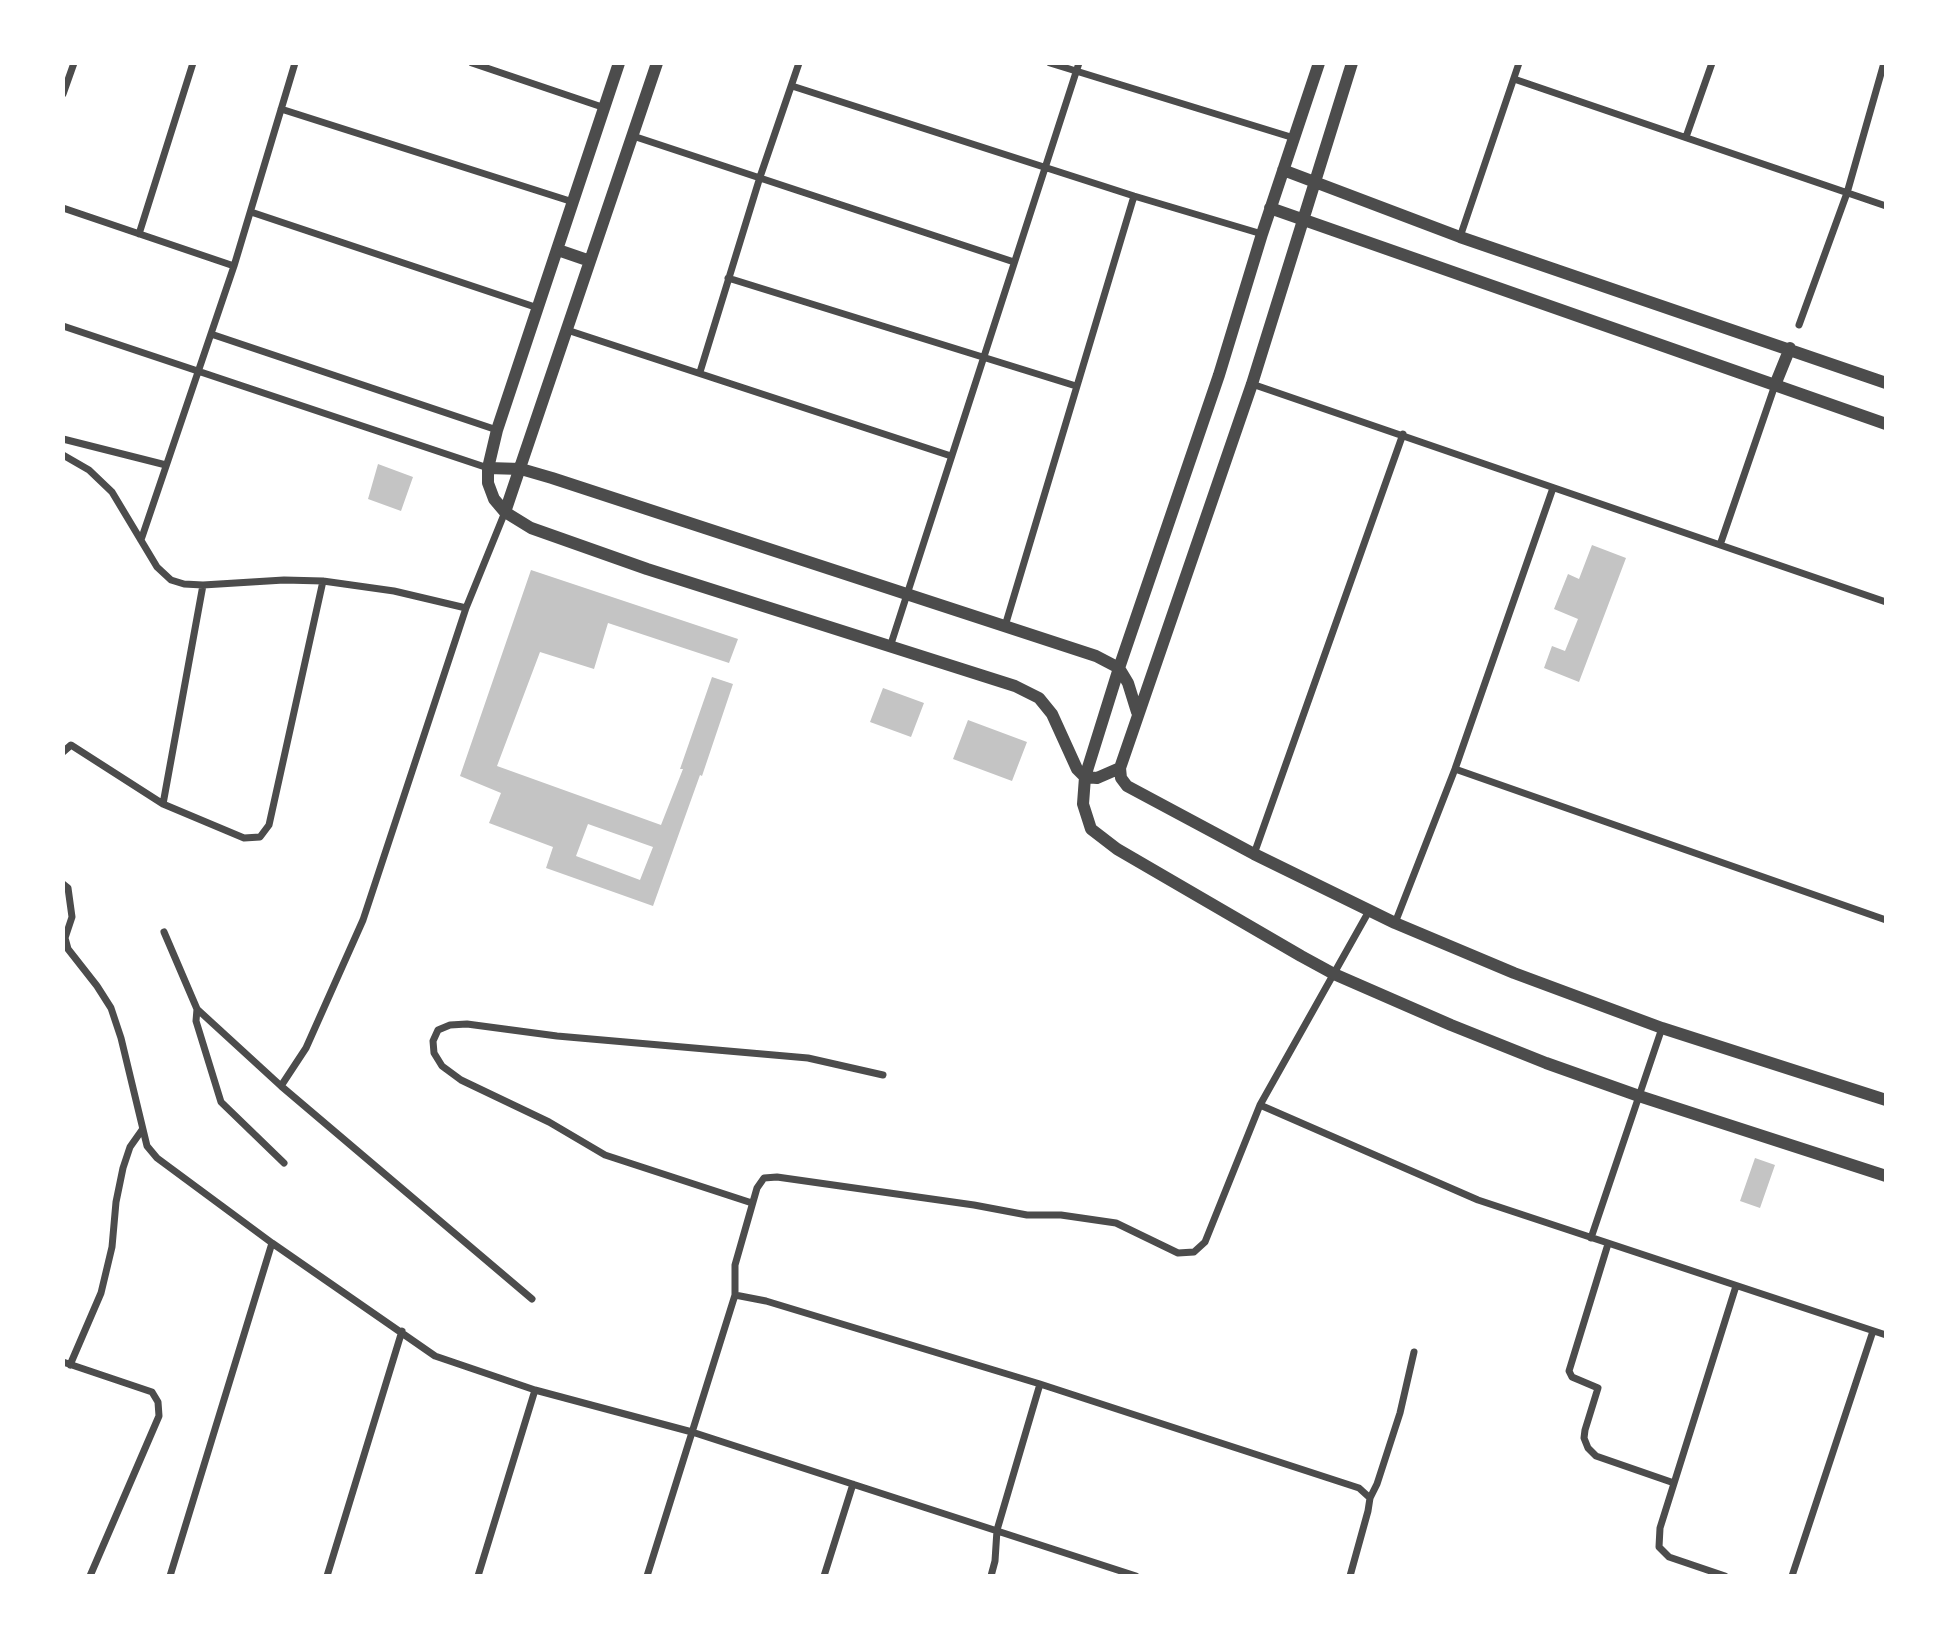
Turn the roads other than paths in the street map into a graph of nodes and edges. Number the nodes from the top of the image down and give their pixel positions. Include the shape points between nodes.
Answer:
1 (193, 63) edge
2 (295, 63) edge
3 (472, 63) edge
4 (619, 63) edge
5 (657, 63) edge
6 (799, 63) edge
7 (1050, 63) edge
8 (1079, 63) edge
9 (1319, 63) edge
10 (1352, 63) edge
11 (1519, 63) edge
12 (1712, 63) edge
13 (1884, 63) edge
14 (63, 65) edge
15 (73, 66) edge
16 (491, 66) edge
17 (1076, 72) junction
18 (1514, 79) junction
19 (792, 86) junction
20 (63, 94) edge
21 (605, 108) junction
22 (281, 109) junction
23 (634, 135) junction
24 (1686, 137) junction
25 (1294, 138) junction
26 (1044, 167) junction
27 (1283, 170) junction
28 (760, 177) junction
29 (1314, 181) junction
30 (1847, 193) junction
31 (1134, 196) junction
32 (573, 202) junction
33 (1886, 206) edge
34 (63, 208) edge
35 (1270, 208) junction
36 (251, 212) junction
37 (1302, 219) junction
38 (139, 234) junction
39 (1262, 234) junction
40 (1460, 236) junction
41 (558, 250) junction
42 (590, 261) junction
43 (1014, 262) junction
44 (234, 266) junction
45 (728, 278) junction
46 (539, 308) junction
47 (1799, 325) dead end
48 (63, 326) edge
49 (567, 330) junction
50 (211, 334) junction
51 (1790, 348) junction
52 (985, 358) junction
53 (199, 370) junction
54 (700, 372) junction
55 (1886, 383) edge
56 (1252, 384) junction
57 (1775, 385) junction
58 (1076, 386) junction
59 (1886, 424) edge
60 (497, 430) junction
61 (1403, 434) junction
62 (63, 439) edge
63 (63, 455) edge
64 (951, 456) junction
65 (166, 465) junction
66 (488, 468) junction
67 (521, 470) junction
68 (1553, 488) junction
69 (505, 512) junction
70 (141, 540) junction
71 (1720, 545) junction
72 (323, 580) junction
73 (203, 585) junction
74 (908, 594) junction
75 (1886, 602) edge
76 (466, 608) junction
77 (1005, 626) junction
78 (890, 647) junction
79 (1119, 668) junction
80 (1137, 712) junction
81 (63, 752) edge
82 (1120, 768) junction
83 (1455, 768) junction
84 (1085, 777) junction
85 (163, 804) junction
86 (1254, 854) junction
87 (63, 884) edge
88 (1369, 911) junction
89 (1886, 920) edge
90 (1395, 923) junction
91 (164, 932) dead end
92 (1334, 974) junction
93 (197, 1009) junction
94 (1662, 1028) junction
95 (883, 1075) dead end
96 (281, 1086) junction
97 (1639, 1096) junction
98 (1886, 1100) edge
99 (1260, 1105) junction
100 (142, 1130) junction
101 (284, 1163) dead end
102 (1886, 1176) edge
103 (752, 1203) junction
104 (1591, 1238) junction
105 (272, 1243) junction
106 (1608, 1244) junction
107 (1736, 1286) junction
108 (735, 1295) junction
109 (532, 1299) dead end
110 (402, 1331) junction
111 (1873, 1331) junction
112 (1886, 1335) edge
113 (1414, 1352) dead end
114 (67, 1364) edge
115 (1040, 1384) junction
116 (535, 1390) junction
117 (692, 1432) junction
118 (1674, 1483) junction
119 (853, 1485) junction
120 (1370, 1498) junction
121 (997, 1530) junction
122 (90, 1576) edge
123 (170, 1576) edge
124 (327, 1576) edge
125 (478, 1576) edge
126 (647, 1576) edge
127 (824, 1576) edge
128 (990, 1576) edge
129 (1136, 1576) edge
130 (1350, 1576) edge
131 (1725, 1576) edge
132 (1792, 1576) edge

1 - 38 street
2 - 22 street
3 - 16 street
4 - 21 street
5 - 23 street
6 - 19 street
7 - 17 street
8 - 17 street
9 - 25 street
10 - 29 street
11 - 18 street
12 - 24 street
13 - 30 street
14 - 15 street
15 - 20 street
16 - 21 street
17 - 25 street
17 - 26 street
18 - 24 street
18 - 40 street
19 - 26 street
19 - 28 street
21 - 32 street
22 - 32 street
22 - 36 street
23 - 28 street
23 - 42 street
24 - 30 street
25 - 27 street
26 - 31 street
26 - 43 street
27 - 29 street
27 - 35 street
28 - 43 street
28 - 45 street
29 - 37 street
29 - 40 street
30 - 33 street
30 - 47 street
31 - 39 street
31 - 58 street
32 - 41 street
34 - 38 street
35 - 37 street
35 - 39 street
36 - 44 street
36 - 46 street
37 - 56 street
37 - 57 street
38 - 44 street
39 - 79 street
40 - 51 street
41 - 42 street
41 - 46 street
42 - 49 street
43 - 52 street
44 - 50 street
45 - 52 street
45 - 54 street
46 - 60 street
48 - 53 street
49 - 54 street
49 - 67 street
50 - 53 street
50 - 60 street
51 - 55 street
51 - 57 street
52 - 58 street
52 - 64 street
53 - 65 street
53 - 66 street
54 - 64 street
56 - 61 street
56 - 80 street
57 - 59 street
57 - 71 street
58 - 77 street
60 - 66 street
61 - 68 street
61 - 86 street
62 - 65 street
63 - 70 street via 89,470 112,492
64 - 74 street
65 - 70 street
66 - 67 street
66 - 69 street via 494,499
67 - 69 street
67 - 74 street
68 - 71 street
68 - 83 street
69 - 76 street
69 - 78 street via 531,528 647,569
70 - 73 street via 170,580
71 - 75 street
72 - 73 street
72 - 76 street
72 - 85 street via 269,825 260,837 244,838
73 - 85 street
74 - 77 street
74 - 78 street
76 - 96 street via 363,920 306,1048
77 - 79 street
78 - 84 street via 1015,686 1038,698 1052,714
79 - 80 street
79 - 84 street
80 - 82 street
81 - 85 street via 71,745
82 - 84 street via 1097,778
82 - 86 street via 1127,786
83 - 89 street
83 - 90 street
84 - 92 street via 1083,804 1091,829 1102,838
86 - 88 street
87 - 100 street via 68,888 72,917 65,938 68,949 111,1008
88 - 90 street
88 - 92 street
90 - 94 street via 1514,974
91 - 93 street
92 - 97 street via 1486,1040
92 - 99 street
93 - 96 street
93 - 101 street via 196,1021 221,1102
94 - 97 street
94 - 98 street
95 - 103 street via 808,1058 727,1049 467,1024 438,1030 434,1053 442,1066 461,1080 605,1155
96 - 109 street
97 - 102 street
97 - 104 street
99 - 103 street via 1205,1242 1194,1252 1178,1253 1116,1223 1061,1214 1027,1215 777,1177 764,1178
99 - 104 street via 1478,1200
100 - 105 street via 147,1146 158,1158
100 - 114 street via 123,1168 101,1293
103 - 108 street via 735,1265
104 - 106 street
105 - 110 street
105 - 123 street
106 - 107 street
106 - 118 street via 1569,1371 1572,1377 1598,1388 1584,1438 1596,1456
107 - 111 street
107 - 118 street
108 - 115 street
108 - 117 street
110 - 116 street via 435,1356
110 - 124 street
111 - 112 street
111 - 132 street
113 - 120 street via 1400,1413
114 - 122 street via 152,1392 158,1402 159,1416
115 - 120 street via 1359,1488
115 - 121 street
116 - 117 street
116 - 125 street
117 - 119 street
117 - 126 street
118 - 131 street via 1659,1546 1669,1557
119 - 121 street
119 - 127 street
120 - 130 street
121 - 128 street
121 - 129 street

